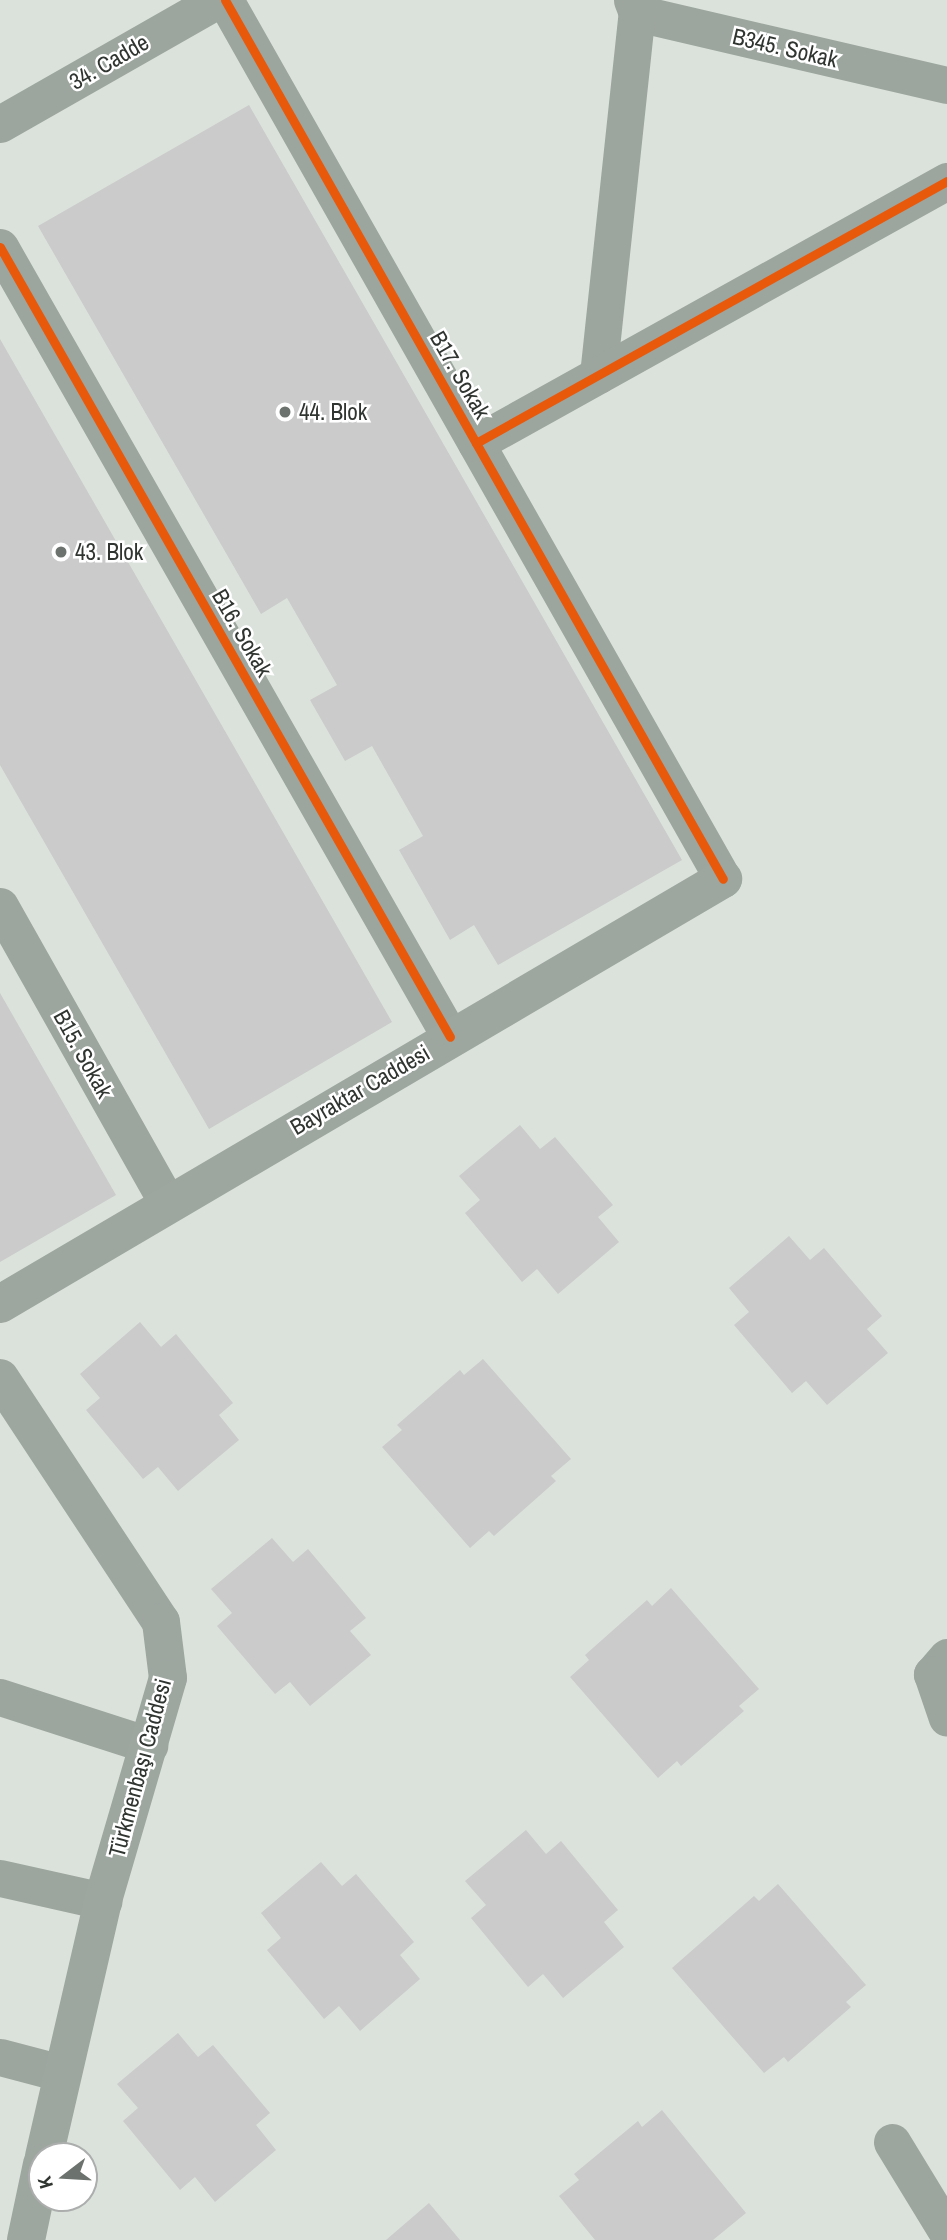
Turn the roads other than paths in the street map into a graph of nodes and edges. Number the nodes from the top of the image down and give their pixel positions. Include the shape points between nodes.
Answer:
1 (217, 0) edge
2 (225, 0) edge
3 (635, 7) edge
4 (947, 85) edge
5 (0, 124) edge
6 (947, 181) edge
7 (0, 247) edge
8 (598, 376) junction
9 (476, 443) junction
10 (723, 879) joint
11 (0, 906) edge
12 (450, 1037) junction
13 (167, 1202) junction
14 (0, 1304) edge
15 (0, 1378) edge
16 (939, 1666) edge
17 (0, 1697) edge
18 (947, 1718) edge
19 (149, 1745) junction
20 (0, 1878) edge
21 (103, 1901) junction
22 (0, 2057) edge
23 (61, 2073) junction
24 (892, 2141) dead end
25 (47, 2142) edge
26 (32, 2212) edge
27 (947, 2232) edge
28 (26, 2240) edge

1 - 5 street, 34. Cadde
2 - 9 street, B17. Sokak
3 - 4 street, B345. Sokak
3 - 8 street
6 - 8 street
7 - 12 street, B16. Sokak
8 - 9 street
9 - 10 street, B17. Sokak
10 - 12 main road, Bayraktar Caddesi
11 - 13 street, B15. Sokak
12 - 13 main road, Bayraktar Caddesi
13 - 14 main road, Bayraktar Caddesi
15 - 19 main road, Türkmenbaşı Caddesi via 161,1622 168,1678
16 - 18 street
17 - 19 street
19 - 21 main road, Türkmenbaşı Caddesi
20 - 21 street
21 - 23 main road, Türkmenbaşı Caddesi
22 - 23 street
23 - 25 main road, Türkmenbaşı Caddesi
24 - 27 street
26 - 28 main road

